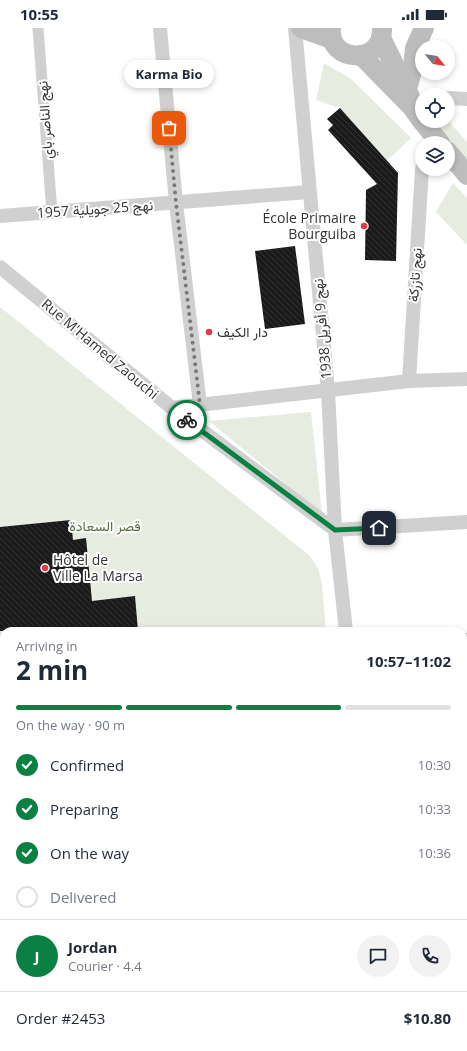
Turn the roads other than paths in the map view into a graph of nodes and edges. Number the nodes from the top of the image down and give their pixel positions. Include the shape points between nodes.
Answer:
1 (38, 28) edge
2 (160, 28) edge
3 (295, 28) edge
4 (301, 28) edge
5 (424, 28) edge
6 (385, 32) edge
7 (331, 33) edge
8 (362, 56) junction
9 (415, 96) edge
10 (455, 98) edge
11 (467, 99) edge
12 (415, 108) edge
13 (415, 110) edge
14 (455, 160) edge
15 (467, 175) edge
16 (422, 176) edge
17 (309, 192) junction
18 (176, 203) junction
19 (52, 213) junction
20 (0, 216) edge
21 (0, 267) edge
22 (467, 379) edge
23 (409, 381) junction
24 (328, 391) junction
25 (200, 405) junction
26 (172, 408) junction
27 (467, 522) edge
28 (335, 530) junction
29 (346, 627) edge

1 - 19 street, نهج الناصر باي
2 - 18 street
3 - 17 street, نهج 9 أفريل 1938
4 - 7 main road
5 - 9 main road via 415,48
6 - 8 main road via 374,49
6 - 12 main road
7 - 8 main road via 338,49 349,56
8 - 13 main road
10 - 11 street
14 - 15 main road
16 - 23 street, نهج تازركة
17 - 18 street, نهج 25 جويلية 1957
17 - 24 street, نهج 9 أفريل 1938
18 - 19 street, نهج 25 جويلية 1957
18 - 25 street
19 - 20 street, نهج 25 جويلية 1957
21 - 26 street, Rue M'Hamed Zaouchi
22 - 23 street
23 - 24 street
24 - 25 street
24 - 28 street, نهج 9 أفريل 1938
25 - 26 street
26 - 28 street, Rue M'Hamed Zaouchi
27 - 28 street
28 - 29 street, نهج 9 أفريل 1938

